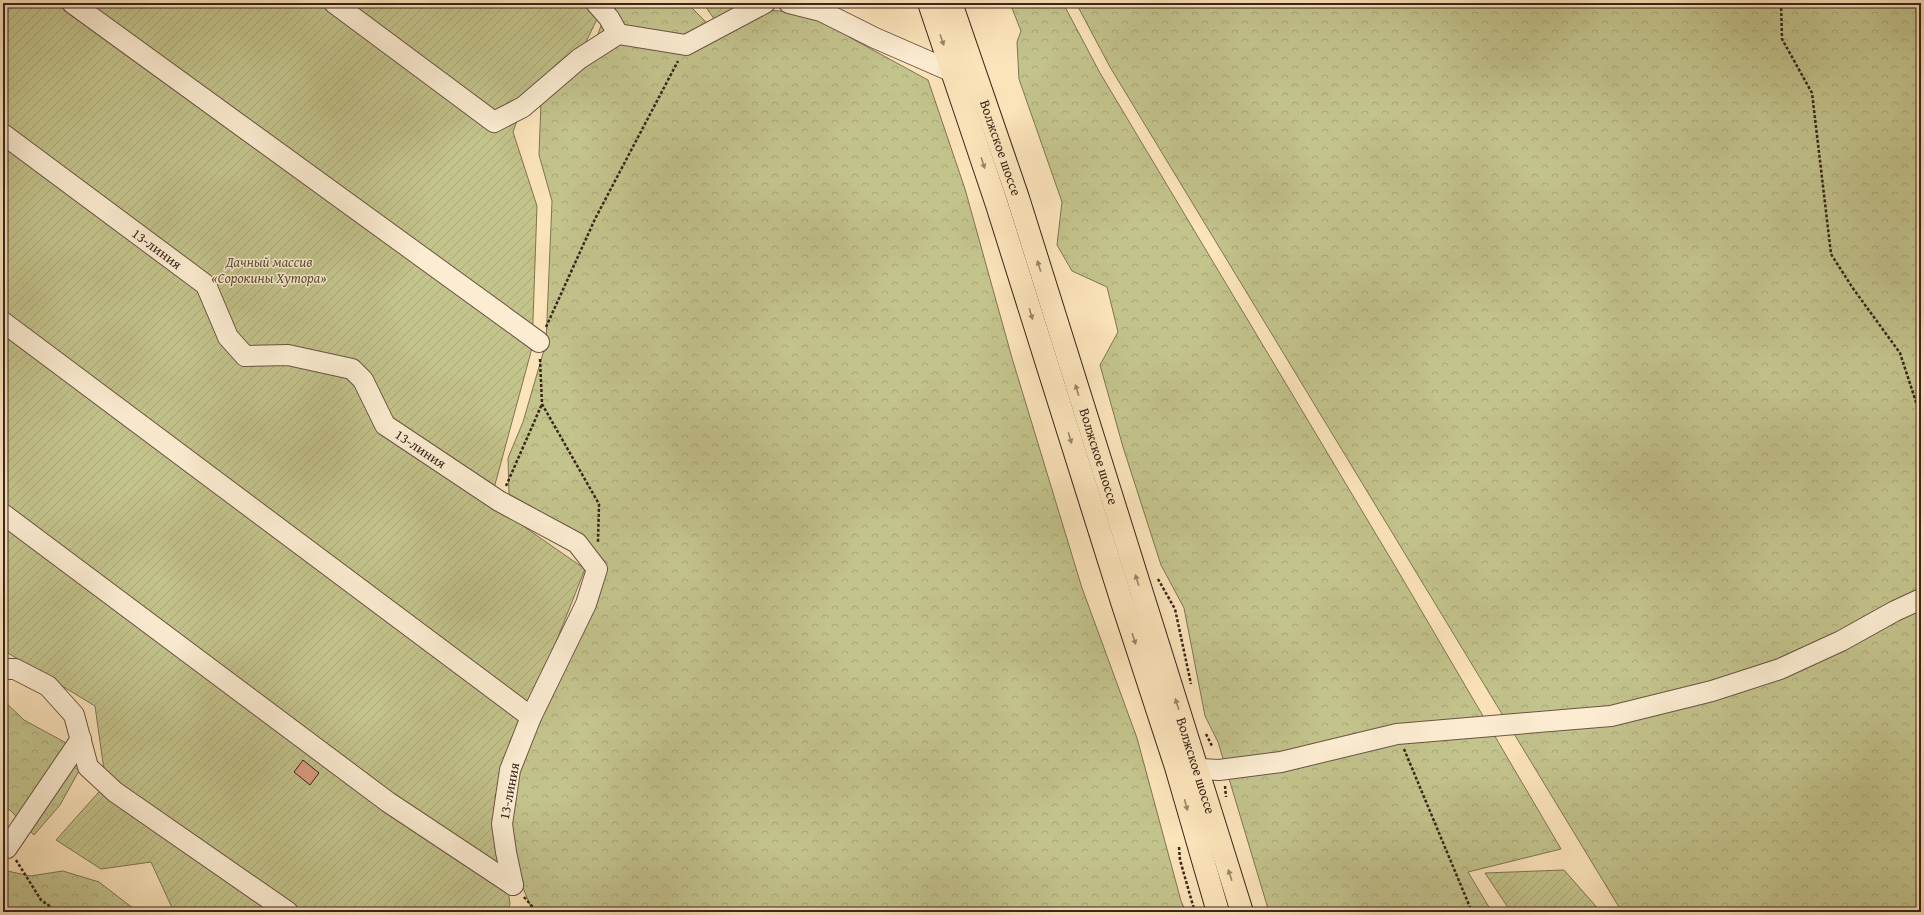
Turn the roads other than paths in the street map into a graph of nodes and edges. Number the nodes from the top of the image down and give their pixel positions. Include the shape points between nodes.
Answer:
1 (72, 3) edge
2 (334, 3) edge
3 (596, 3) edge
4 (765, 3) edge
5 (789, 3) edge
6 (929, 3) edge
7 (951, 3) edge
8 (820, 7) edge
9 (618, 34) junction
10 (953, 72) junction
11 (3, 134) edge
12 (3, 322) edge
13 (539, 342) road end
14 (3, 514) edge
15 (1921, 599) edge
16 (3, 669) edge
17 (532, 717) junction
18 (81, 740) junction
19 (1186, 768) junction
20 (5, 847) edge
21 (288, 912) edge
22 (1218, 912) edge
23 (1242, 912) edge

1 - 13 lane
2 - 9 lane via 494,122 523,107 579,59
3 - 9 lane
4 - 9 lane via 686,45
5 - 8 lane
6 -> 10 main road, Волжское шоссе
19 -> 7 main road, Волжское шоссе via 1018,198
8 - 10 lane via 875,38
10 -> 19 main road, Волжское шоссе
11 - 17 lane, 13-линия via 206,285 228,337 245,356 288,355 352,369 363,380 385,425 500,501 577,543 597,569 586,604
12 - 17 lane
14 - 17 lane, 13-линия via 388,802 513,885 502,824 510,770
15 - 19 lane via 1841,641 1780,669 1698,694 1611,716 1397,734 1281,762 1219,770
16 - 18 lane via 15,669 48,686 74,715
18 - 20 lane
18 - 21 lane via 88,767 115,792
19 -> 22 main road, Волжское шоссе
23 -> 19 main road, Волжское шоссе

